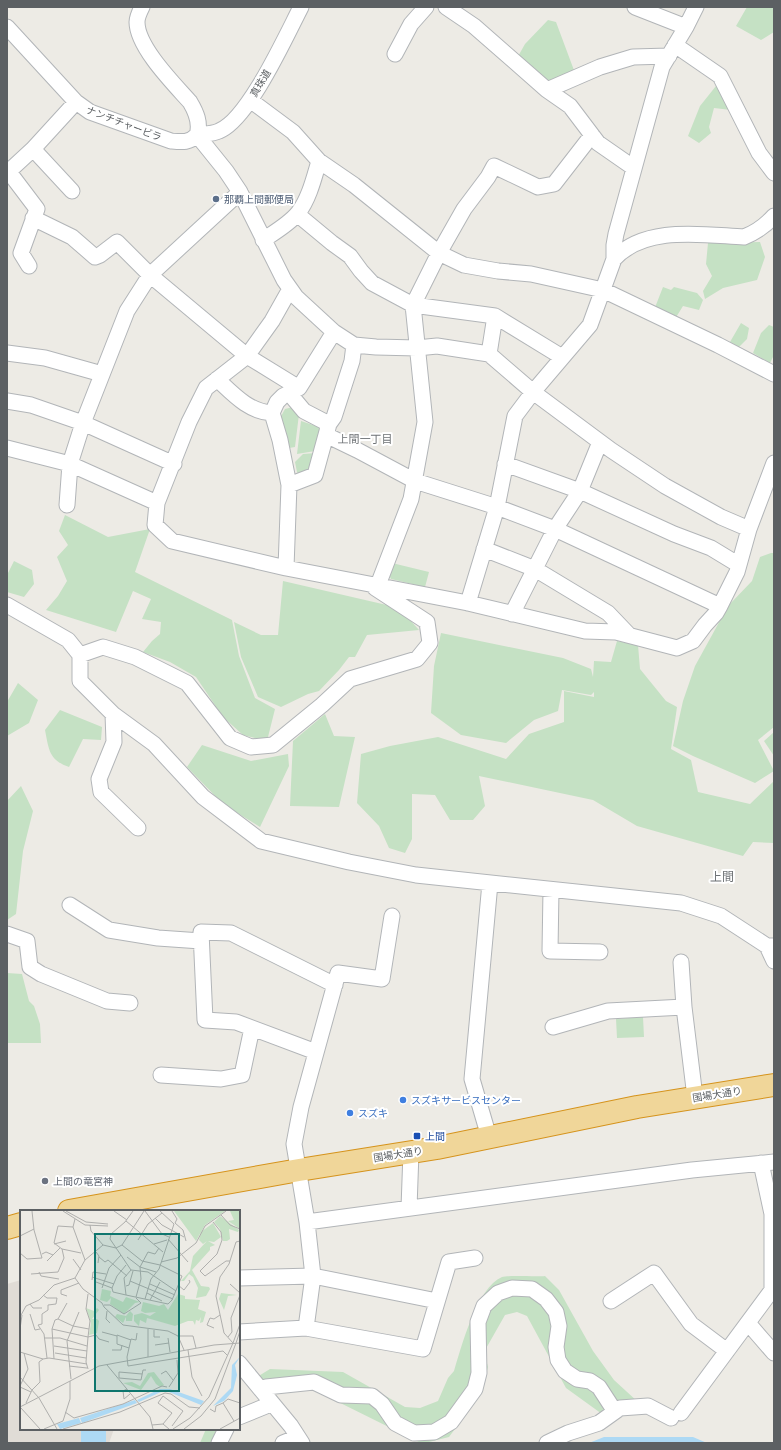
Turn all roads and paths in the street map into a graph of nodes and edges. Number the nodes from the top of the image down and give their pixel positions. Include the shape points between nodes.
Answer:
1 (142, 7) edge
2 (301, 7) edge
3 (426, 7) edge
4 (446, 7) edge
5 (635, 7) edge
6 (696, 7) edge
7 (7, 27) edge
8 (686, 27) junction
9 (672, 50) junction
10 (395, 54) dead end
11 (547, 90) junction
12 (250, 100) junction
13 (76, 102) junction
14 (197, 134) junction
15 (592, 135) junction
16 (33, 148) junction
17 (318, 161) junction
18 (634, 168) junction
19 (8, 172) edge
20 (774, 173) edge
21 (72, 191) dead end
22 (240, 192) junction
23 (297, 214) junction
24 (774, 216) edge
25 (33, 218) junction
26 (263, 240) junction
27 (439, 252) junction
28 (614, 259) junction
29 (30, 266) dead end
30 (150, 275) junction
31 (290, 289) junction
32 (603, 290) junction
33 (413, 305) junction
34 (495, 316) junction
35 (334, 332) junction
36 (354, 345) junction
37 (417, 348) junction
38 (7, 353) edge
39 (489, 354) junction
40 (247, 356) junction
41 (562, 357) junction
42 (102, 374) junction
43 (774, 374) edge
44 (217, 379) junction
45 (294, 390) junction
46 (533, 392) junction
47 (7, 401) edge
48 (272, 413) junction
49 (83, 423) junction
50 (328, 430) junction
51 (600, 442) junction
52 (8, 448) edge
53 (70, 464) junction
54 (174, 464) junction
55 (505, 464) junction
56 (773, 471) edge
57 (415, 481) junction
58 (289, 485) junction
59 (580, 491) junction
60 (158, 503) junction
61 (66, 505) dead end
62 (497, 507) junction
63 (555, 529) junction
64 (749, 529) junction
65 (484, 549) junction
66 (739, 566) junction
67 (286, 568) junction
68 (535, 569) junction
69 (374, 585) junction
70 (468, 603) junction
71 (7, 605) edge
72 (720, 606) junction
73 (512, 614) junction
74 (629, 635) junction
75 (80, 655) junction
76 (112, 714) junction
77 (138, 828) dead end
78 (490, 882) junction
79 (551, 890) junction
80 (70, 905) dead end
81 (392, 916) dead end
82 (7, 934) edge
83 (202, 941) junction
84 (771, 946) edge
85 (600, 952) dead end
86 (774, 961) edge
87 (681, 962) dead end
88 (335, 985) junction
89 (130, 1003) dead end
90 (684, 1007) junction
91 (553, 1027) dead end
92 (252, 1028) junction
93 (316, 1052) junction
94 (161, 1075) dead end
95 (774, 1084) edge
96 (696, 1097) junction
97 (489, 1137) junction
98 (411, 1152) junction
99 (768, 1163) edge
100 (299, 1170) junction
101 (112, 1207) edge
102 (409, 1208) junction
103 (80, 1210) edge
104 (307, 1222) junction
105 (20, 1224) edge
106 (7, 1228) edge
107 (475, 1258) dead end
108 (313, 1276) junction
109 (240, 1278) edge
110 (437, 1301) junction
111 (611, 1301) dead end
112 (748, 1322) junction
113 (306, 1328) junction
114 (240, 1332) edge
115 (727, 1351) junction
116 (774, 1353) edge
117 (240, 1364) edge
118 (266, 1387) dead end
119 (266, 1406) dead end
120 (612, 1407) dead end
121 (240, 1417) edge
122 (226, 1430) edge
123 (300, 1440) edge
124 (219, 1443) edge
125 (283, 1443) edge
126 (547, 1443) edge

1 - 14 street via 137,22 139,33 159,66 194,108 198,121
2 - 12 street, 真珠道
3 - 10 street via 411,24
4 - 11 street via 474,26
5 - 8 street
6 - 8 street
7 - 13 street
8 - 9 street
9 - 11 street via 633,57 600,67
9 - 18 street via 662,67
9 - 20 street via 720,76 759,153
11 - 15 street via 570,106
12 - 14 street, 真珠道 via 226,127 218,132
12 - 17 street via 293,132
13 - 14 street, ナンチチャービラ via 90,112 171,141 183,143 190,141
13 - 16 street, ナンチチャービラ
14 - 22 street
15 - 18 street via 598,143
15 - 27 street via 554,184 538,187 494,166 464,209
16 - 19 street, ナンチチャービラ
16 - 21 street
17 - 23 street via 303,206
17 - 27 street via 354,185
18 - 28 street via 616,234
19 - 25 street via 37,209
22 - 26 street
22 - 30 street
23 - 26 street
23 - 33 street via 350,256 372,282
24 - 28 street via 763,228 744,236 678,234 657,237 629,247
25 - 29 street via 20,252
25 - 30 street via 72,237 95,257 117,242
26 - 31 street
27 - 32 street via 464,265 531,274
27 - 33 street
28 - 32 street
30 - 40 street
30 - 42 street via 127,311
31 - 35 street
31 - 40 street via 272,321
32 - 41 street via 590,324
32 - 43 street
33 - 34 street
33 - 37 street
34 - 39 street
34 - 41 street
35 - 36 street
35 - 45 street
36 - 37 street
36 - 50 street via 352,361
37 - 39 street via 437,346
37 - 57 street via 425,422
38 - 42 street via 44,358
39 - 46 street
40 - 44 street
40 - 45 street
41 - 46 street
42 - 49 street
44 - 48 street via 251,408
44 - 54 street via 206,388
45 - 48 street via 277,402
45 - 50 street via 296,402
46 - 51 street
46 - 55 street via 515,416
47 - 49 street via 32,405
48 - 58 street
49 - 53 street
49 - 54 street
50 - 57 street via 357,450
50 - 58 street via 315,475
51 - 59 street
51 - 64 street via 665,486 721,517
52 - 53 street
53 - 60 street
53 - 61 street
54 - 60 street
55 - 59 street
55 - 62 street
56 - 64 street
57 - 62 street
57 - 69 street via 411,499
58 - 67 street
59 - 63 street
59 - 66 street via 711,548
60 - 67 street via 155,525 172,541
62 - 63 street
62 - 65 street
63 - 68 street
63 - 72 street
64 - 66 street
65 - 68 street
65 - 70 street
66 - 72 street
67 - 69 street
68 - 73 street
68 - 74 street via 608,613
69 - 70 street
69 - 75 street via 427,622 430,643 417,659 350,679 273,745 251,747 230,738 187,683 135,657 103,647
70 - 73 street
71 - 75 street via 68,640
72 - 74 street via 693,641 677,648
73 - 74 street via 585,631
75 - 76 street via 80,681
76 - 77 street via 114,742 99,779 101,792
76 - 78 street via 154,744 203,797 261,842 416,875
78 - 79 street
78 - 97 street via 472,1079
79 - 84 street via 681,903 721,916
79 - 85 street via 550,951
80 - 83 street via 110,930 158,938
81 - 88 street via 382,979 338,973
82 - 89 street via 27,941 30,967 41,974 107,1001
83 - 88 street via 201,932 231,933
83 - 92 street via 204,1020 236,1022
84 - 86 street
87 - 90 street
88 - 93 street
90 - 91 street via 608,1011
90 - 96 street
92 - 93 street
92 - 94 street via 242,1075 221,1079
93 - 100 street via 294,1144
95 - 96 highway, 国場大通り
96 - 97 highway, 国場大通り
97 - 98 highway, 国場大通り
98 - 100 highway, 国場大通り
98 - 102 street
99 - 102 street via 685,1171
99 - 112 street via 772,1214 772,1290
100 - 101 highway, 国場大通り
100 - 104 street
101 - 103 highway, 国場大通り
102 - 104 street
104 - 108 street
105 - 106 highway
107 - 110 street via 449,1262
108 - 109 street
108 - 110 street
108 - 113 street
110 - 113 street via 423,1349
111 - 115 street via 654,1273 691,1324
112 - 115 street
112 - 116 street
113 - 114 street
115 - 126 street via 676,1416 648,1406 620,1408 599,1423
117 - 123 street
118 - 120 street via 314,1382 341,1395 372,1396 382,1404 396,1423 414,1433 434,1432 451,1422 475,1389 479,1373 478,1322 484,1306 498,1293 512,1288 532,1289 546,1299 556,1312 559,1326 556,1347 558,1360 565,1372 599,1387
119 - 121 street
122 - 124 street
123 - 125 street

